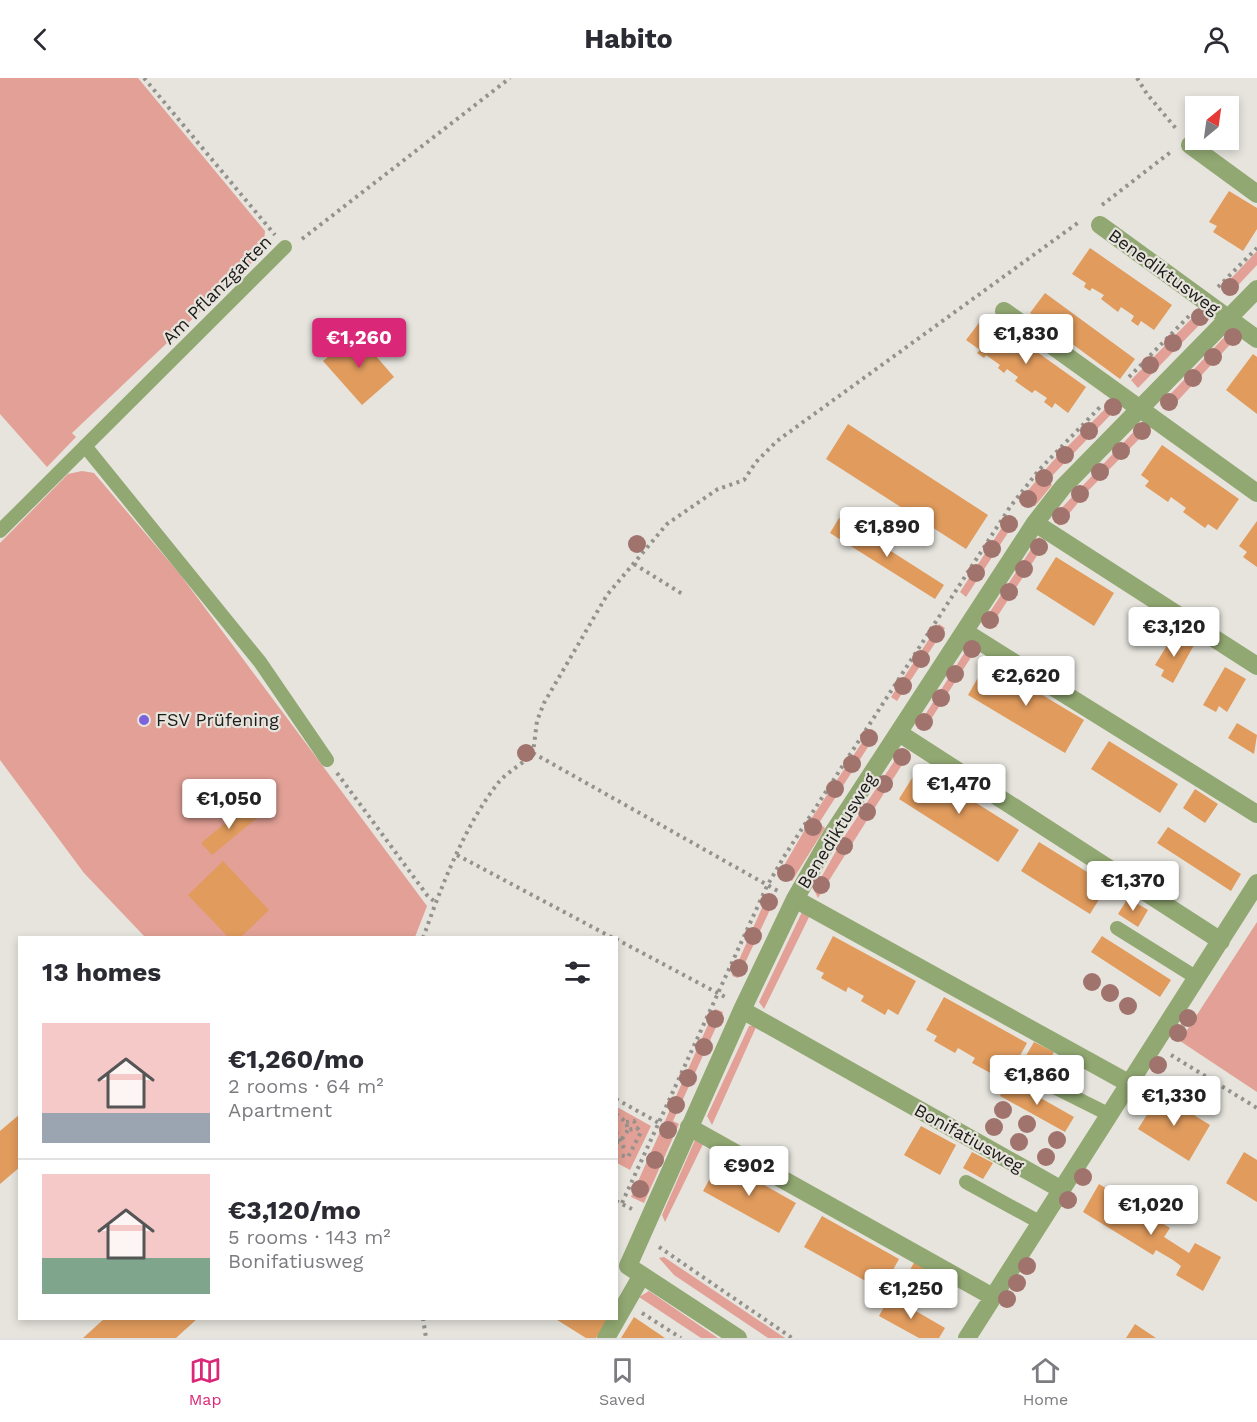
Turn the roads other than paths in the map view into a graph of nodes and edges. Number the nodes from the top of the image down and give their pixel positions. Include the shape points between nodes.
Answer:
1 (1196, 150) edge
2 (1257, 194) edge
3 (1095, 217) road end
4 (285, 247) road end
5 (1257, 289) edge
6 (1004, 311) dead end
7 (1228, 318) junction
8 (1257, 339) edge
9 (1140, 408) junction
10 (86, 446) junction
11 (1257, 493) edge
12 (1035, 523) junction
13 (0, 531) edge
14 (965, 632) junction
15 (1257, 666) edge
16 (899, 733) junction
17 (327, 760) road end
18 (1257, 814) edge
19 (1257, 883) edge
20 (795, 899) junction
21 (1117, 928) dead end
22 (1221, 941) junction
23 (1197, 978) junction
24 (743, 1008) junction
25 (1022, 1071) dead end
26 (1130, 1084) junction
27 (1110, 1115) junction
28 (689, 1127) junction
29 (966, 1182) dead end
30 (1062, 1190) junction
31 (1041, 1223) junction
32 (635, 1270) junction
33 (993, 1297) junction
34 (618, 1317) edge
35 (616, 1320) edge
36 (606, 1338) edge
37 (738, 1338) edge
38 (967, 1338) edge

1 - 2 street
3 - 7 street, Benediktusweg
4 - 10 lane, Am Pflanzgarten
5 - 7 street, Benediktusweg
6 - 9 street
7 - 8 street, Benediktusweg
7 - 9 street, Benediktusweg
9 - 11 street
9 - 12 street, Benediktusweg via 1063,487
10 - 13 lane, Am Pflanzgarten
10 - 17 lane via 260,662
12 - 14 street, Benediktusweg
12 - 15 street
14 - 16 street, Benediktusweg
14 - 18 street
16 - 20 street, Benediktusweg
16 - 22 street
19 - 22 street
20 - 24 street, Benediktusweg
20 - 26 street, Benediktusweg
21 - 23 lane
22 - 23 street
23 - 26 street
24 - 28 street, Benediktusweg
24 - 30 street, Bonifatiusweg
25 - 27 lane
26 - 27 street
27 - 30 street
28 - 32 street, Benediktusweg via 648,1218
28 - 33 street
29 - 31 lane
30 - 31 street
31 - 33 street
32 - 34 street, Benediktusweg
32 - 37 street
33 - 38 street
35 - 36 street, Benediktusweg

